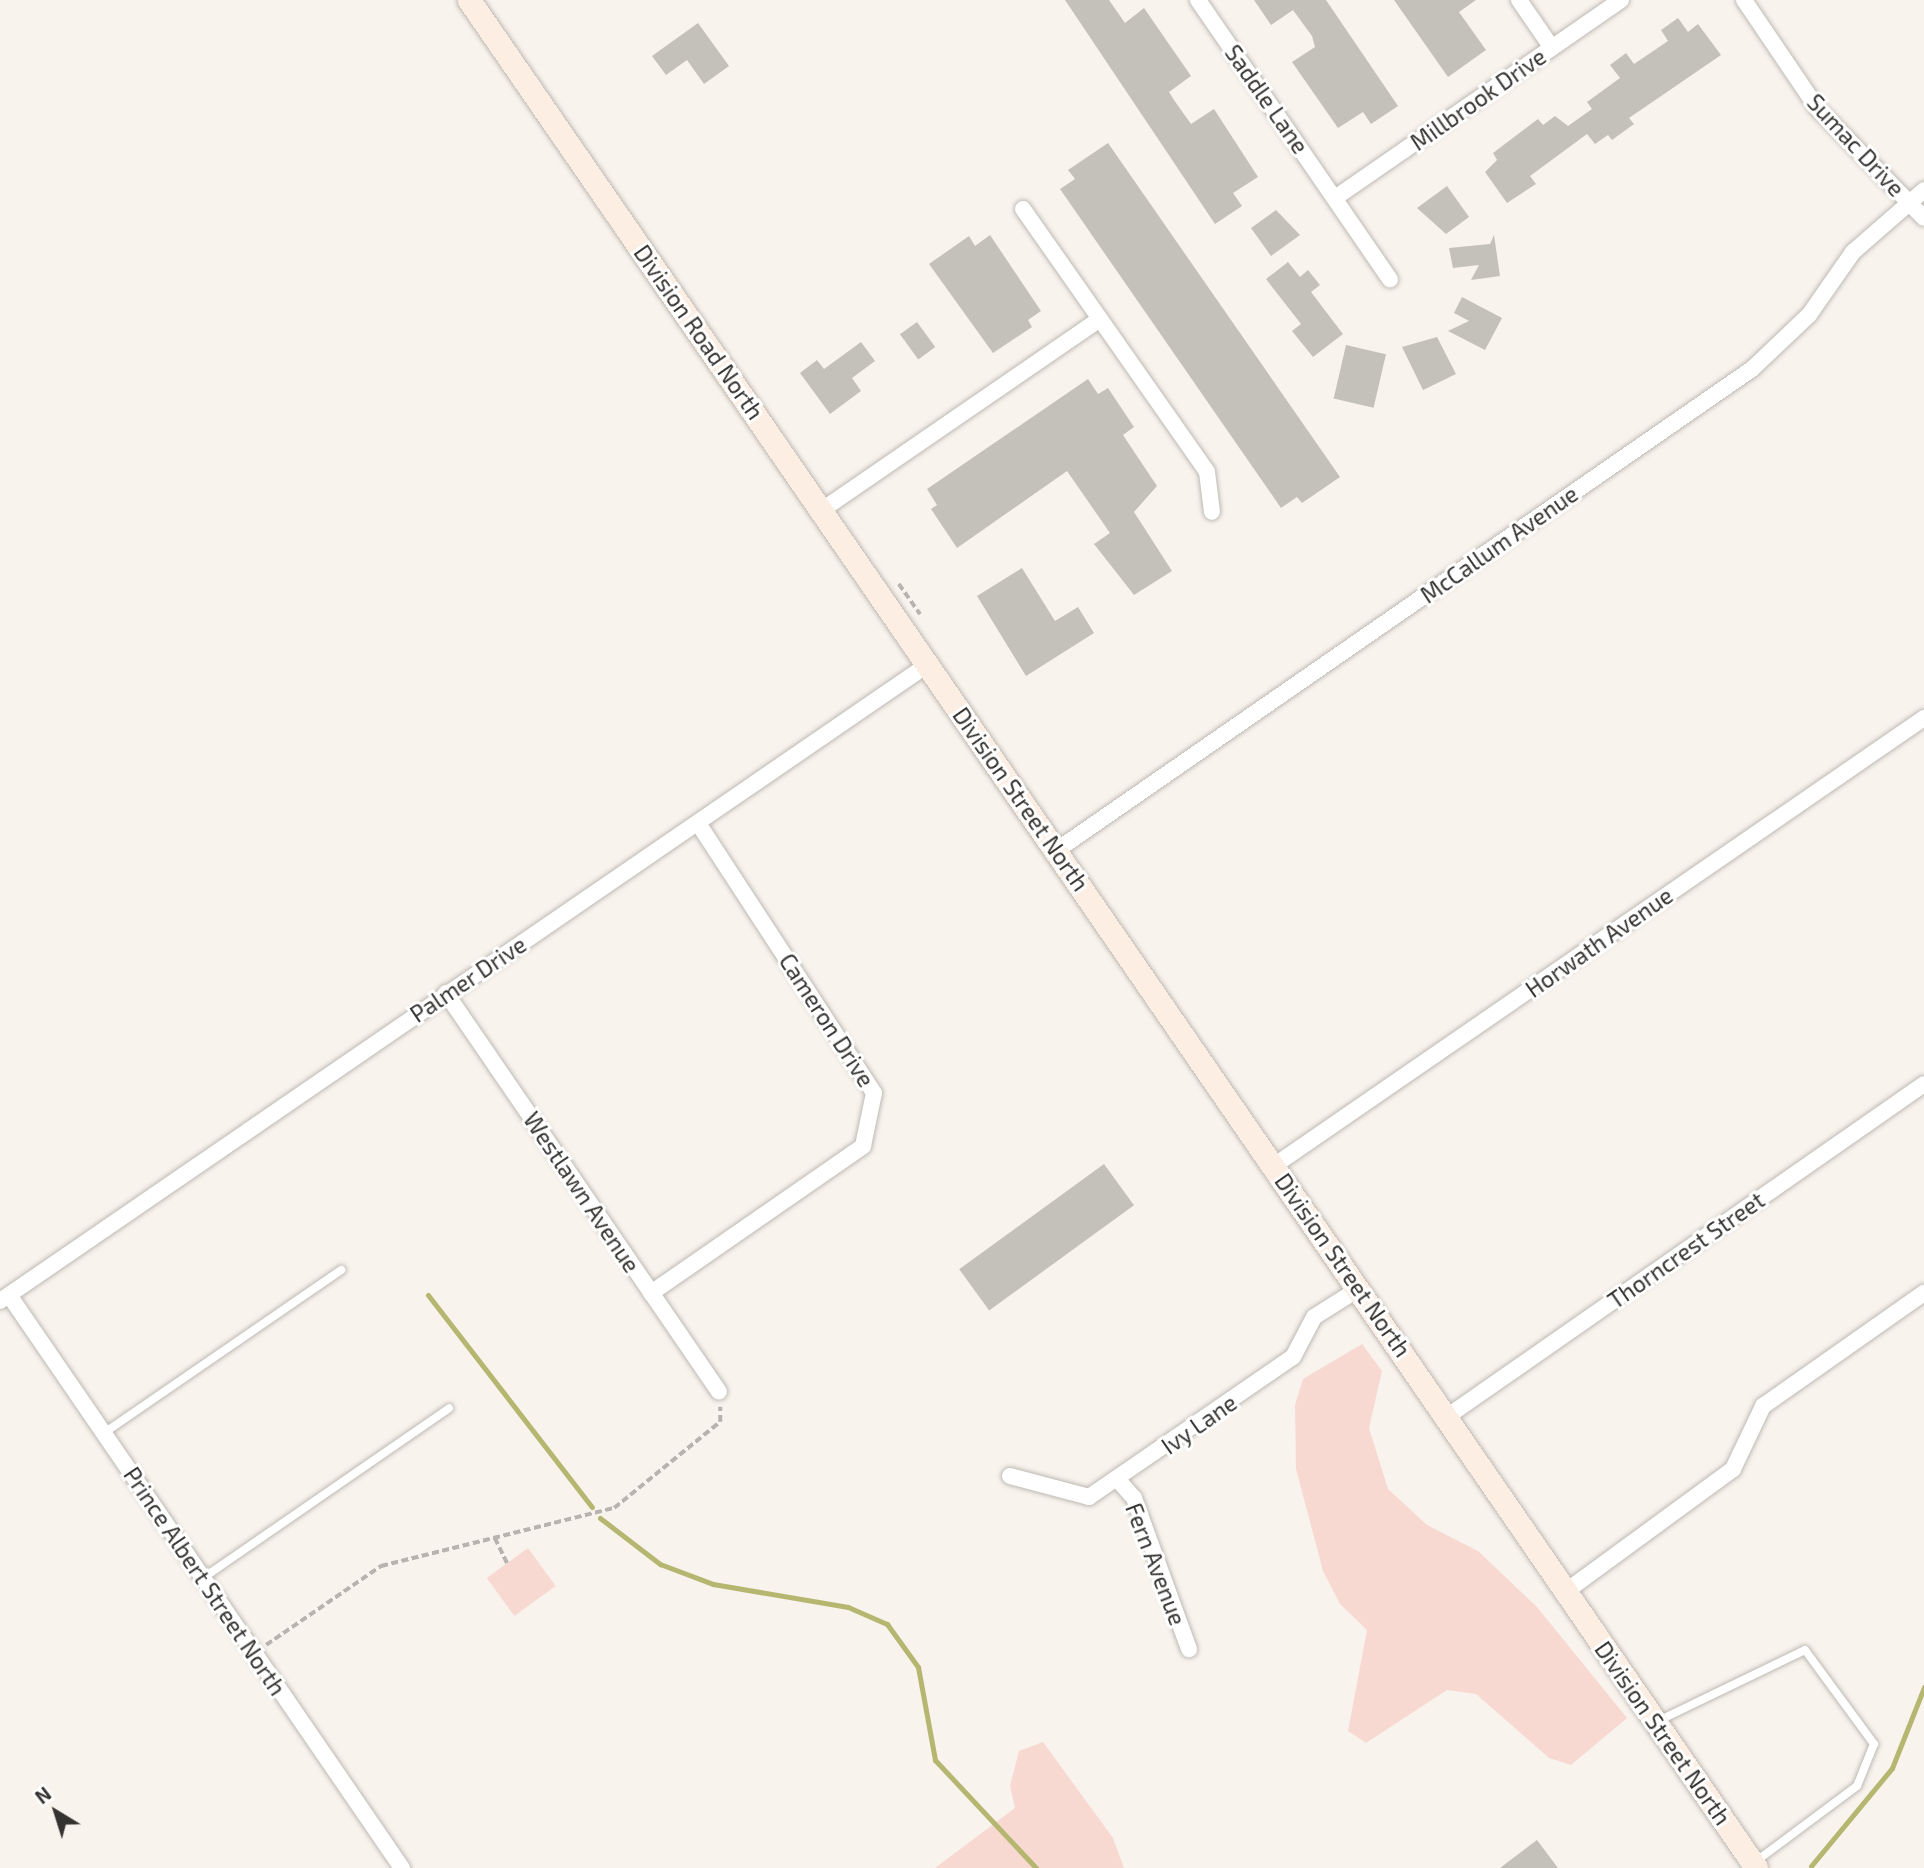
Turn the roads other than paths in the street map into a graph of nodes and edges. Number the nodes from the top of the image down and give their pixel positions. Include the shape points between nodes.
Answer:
1 (469, 0) edge
2 (1198, 0) edge
3 (1519, 0) edge
4 (1621, 0) edge
5 (1744, 0) edge
6 (1552, 48) junction
7 (1924, 190) edge
8 (1335, 198) junction
9 (1908, 201) junction
10 (1023, 209) dead end
11 (1924, 218) edge
12 (1390, 279) dead end
13 (1100, 319) junction
14 (822, 510) junction
15 (1212, 512) dead end
16 (927, 665) junction
17 (1924, 718) edge
18 (701, 826) junction
19 (1058, 850) junction
20 (446, 993) junction
21 (1924, 1084) edge
22 (1275, 1166) junction
23 (341, 1270) dead end
24 (1360, 1288) junction
25 (651, 1293) junction
26 (1924, 1293) edge
27 (4, 1298) edge
28 (719, 1391) road end
29 (449, 1408) dead end
30 (1448, 1416) junction
31 (104, 1433) junction
32 (1010, 1476) dead end
33 (1119, 1481) junction
34 (203, 1578) junction
35 (1565, 1592) junction
36 (1189, 1649) dead end
37 (1655, 1723) junction
38 (1754, 1866) edge
39 (402, 1868) edge

1 - 14 main road, Division Road North
2 - 8 street, Saddle Lane
3 - 6 street
4 - 6 street, Millbrook Drive
5 - 9 street, Sumac Drive via 1817,108
6 - 8 street, Millbrook Drive
7 - 9 street, McCallum Avenue
8 - 12 street, Saddle Lane
9 - 11 street, Sumac Drive
9 - 19 street, McCallum Avenue via 1853,252 1809,315 1752,369
10 - 13 street
13 - 14 street
13 - 15 street via 1207,472
14 - 16 main road, Division Road North
16 - 18 street, Palmer Drive
16 - 19 main road, Division Street North
17 - 22 street, Horwath Avenue
18 - 20 street, Palmer Drive
18 - 25 street, Cameron Drive via 874,1093 863,1146
19 - 22 main road, Division Street North
20 - 25 street, Westlawn Avenue
20 - 27 street, Palmer Drive
21 - 30 street, Thorncrest Street
22 - 24 main road, Division Street North
23 - 31 lane
24 - 30 main road, Division Street North
24 - 33 street, Ivy Lane via 1314,1317 1293,1357
25 - 28 street, Westlawn Avenue
26 - 35 street via 1762,1406 1732,1469
27 - 31 street, Prince Albert Street North
29 - 34 lane
30 - 35 main road, Division Street North
31 - 34 street, Prince Albert Street North
32 - 33 street, Ivy Lane via 1089,1497
33 - 36 street, Fern Avenue via 1134,1498
34 - 39 street, Prince Albert Street North
35 - 37 main road, Division Street North
37 - 38 main road, Division Street North
37 - 38 lane via 1689,1712 1804,1650 1874,1744 1857,1786

